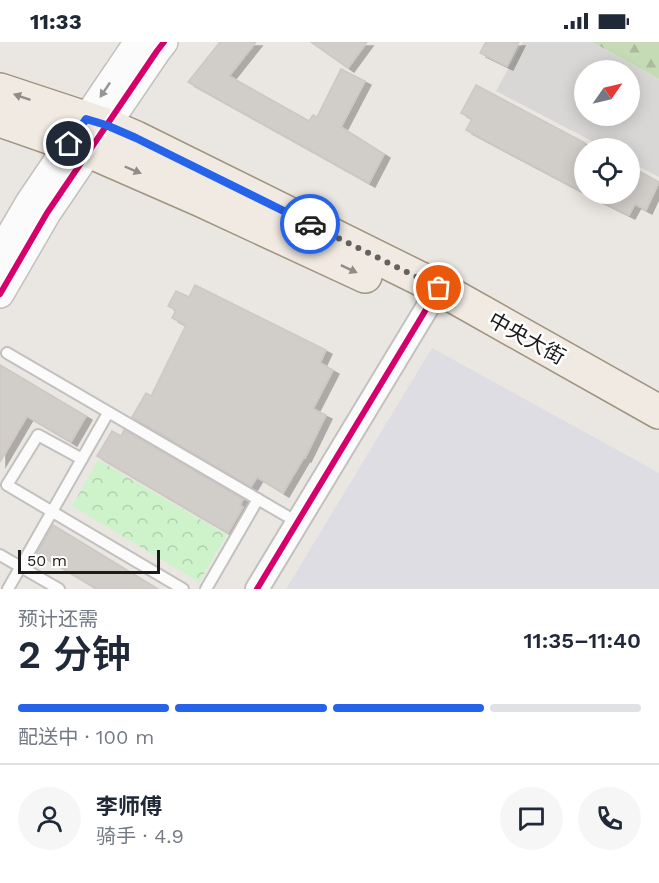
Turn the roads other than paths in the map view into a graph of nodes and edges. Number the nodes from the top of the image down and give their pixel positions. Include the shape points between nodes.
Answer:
1 (138, 42) edge
2 (164, 42) edge
3 (0, 90) edge
4 (0, 120) edge
5 (88, 135) junction
6 (0, 253) edge
7 (0, 294) edge
8 (434, 297) junction
9 (7, 353) dead end
10 (659, 412) edge
11 (108, 413) junction
12 (659, 435) edge
13 (82, 459) junction
14 (258, 499) junction
15 (52, 512) junction
16 (297, 522) junction
17 (0, 555) edge
18 (21, 567) junction
19 (8, 589) edge
20 (59, 589) edge
21 (183, 589) edge
22 (206, 589) edge
23 (257, 589) edge

1 -> 5 street
2 - 5 street
5 -> 3 main road, 中央大街
4 - 5 main road, 中央大街
5 - 6 street via 29,203
5 - 7 street
5 -> 8 main road, 中央大街 via 201,200
5 - 8 main road, 中央大街 via 136,138
8 - 10 main road, 中央大街
8 - 12 main road, 中央大街
8 - 16 street
9 - 11 lane
11 - 13 lane
11 - 14 lane
13 - 15 lane
13 - 15 lane via 38,435 7,485
14 - 16 lane
14 - 22 lane
15 - 18 lane
15 - 21 lane
16 - 23 street
17 - 18 lane
18 - 19 lane
18 - 20 lane

